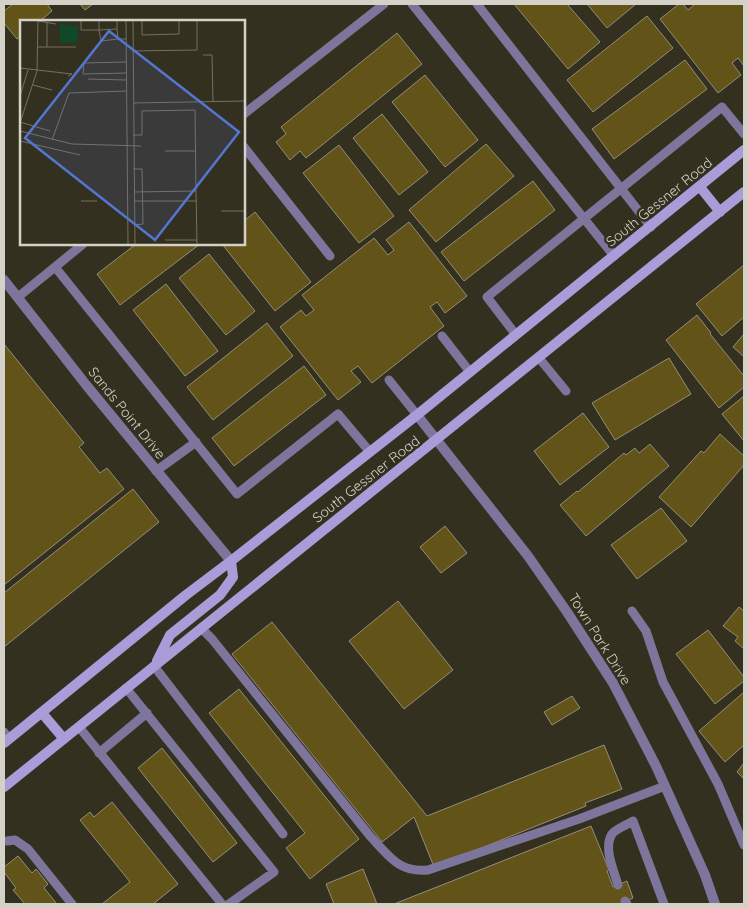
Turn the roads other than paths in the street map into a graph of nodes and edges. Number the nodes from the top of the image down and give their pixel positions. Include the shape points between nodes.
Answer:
1 (384, 4) edge
2 (412, 4) edge
3 (477, 4) edge
4 (245, 113) edge
5 (744, 134) edge
6 (245, 148) edge
7 (744, 150) edge
8 (700, 187) junction
9 (622, 188) junction
10 (744, 192) edge
11 (720, 212) junction
12 (583, 219) junction
13 (651, 227) junction
14 (83, 245) edge
15 (330, 256) dead end
16 (614, 256) junction
17 (55, 267) junction
18 (4, 280) edge
19 (18, 297) junction
20 (516, 335) junction
21 (442, 336) dead end
22 (539, 358) junction
23 (470, 372) junction
24 (388, 380) dead end
25 (566, 391) dead end
26 (417, 415) junction
27 (437, 441) junction
28 (196, 442) junction
29 (370, 452) junction
30 (156, 471) junction
31 (231, 562) junction
32 (632, 611) dead end
33 (201, 628) junction
34 (154, 666) junction
35 (126, 688) junction
36 (42, 713) junction
37 (147, 713) junction
38 (79, 727) junction
39 (6, 738) edge
40 (64, 739) junction
41 (100, 754) junction
42 (665, 786) junction
43 (4, 787) edge
44 (283, 834) dead end
45 (5, 841) edge
46 (744, 845) edge
47 (618, 885) dead end
48 (72, 904) edge
49 (222, 904) edge
50 (229, 904) edge
51 (664, 904) edge
52 (716, 904) edge

1 - 4 lane
2 - 12 lane
3 - 9 lane
5 - 9 lane via 722,107
6 - 15 lane
7 - 8 main road, South Gessner Road
8 - 11 main road
8 - 13 main road, South Gessner Road
9 - 12 lane
9 - 13 lane
10 - 11 main road, South Gessner Road
11 - 22 main road, South Gessner Road
12 - 16 lane
12 - 20 lane via 486,297
13 - 16 main road, South Gessner Road
14 - 17 lane
16 - 20 main road, South Gessner Road
17 - 19 lane
17 - 28 lane
18 - 19 street, Sands Point Drive
19 - 30 street, Sands Point Drive
20 - 23 main road, South Gessner Road
21 - 23 lane
22 - 25 lane
22 - 27 main road, South Gessner Road
23 - 26 main road, South Gessner Road
24 - 26 lane
26 - 27 street, Town Park Drive
26 - 29 main road, South Gessner Road
27 - 33 main road, South Gessner Road
27 - 42 street, Town Park Drive via 528,556 567,612 613,683
28 - 29 lane via 237,494 338,414
28 - 30 lane
29 - 31 main road, South Gessner Road
30 - 31 street, Sands Point Drive
31 - 34 main road via 233,577 220,594 170,635
31 - 36 main road, South Gessner Road
32 - 46 lane via 646,630 663,682 718,784
33 - 34 main road, South Gessner Road
33 - 42 lane via 370,836 391,859 407,869 428,870 580,819
34 - 35 main road, South Gessner Road
34 - 44 lane
35 - 37 lane
35 - 38 main road, South Gessner Road
36 - 39 main road, South Gessner Road
36 - 40 main road
37 - 41 lane
37 - 50 lane via 274,872
38 - 40 main road, South Gessner Road
38 - 41 lane
40 - 43 main road, South Gessner Road
41 - 49 lane
42 - 52 street, Town Park Drive
45 - 48 lane via 15,840 28,849
47 - 51 lane via 609,845 613,834 633,821

